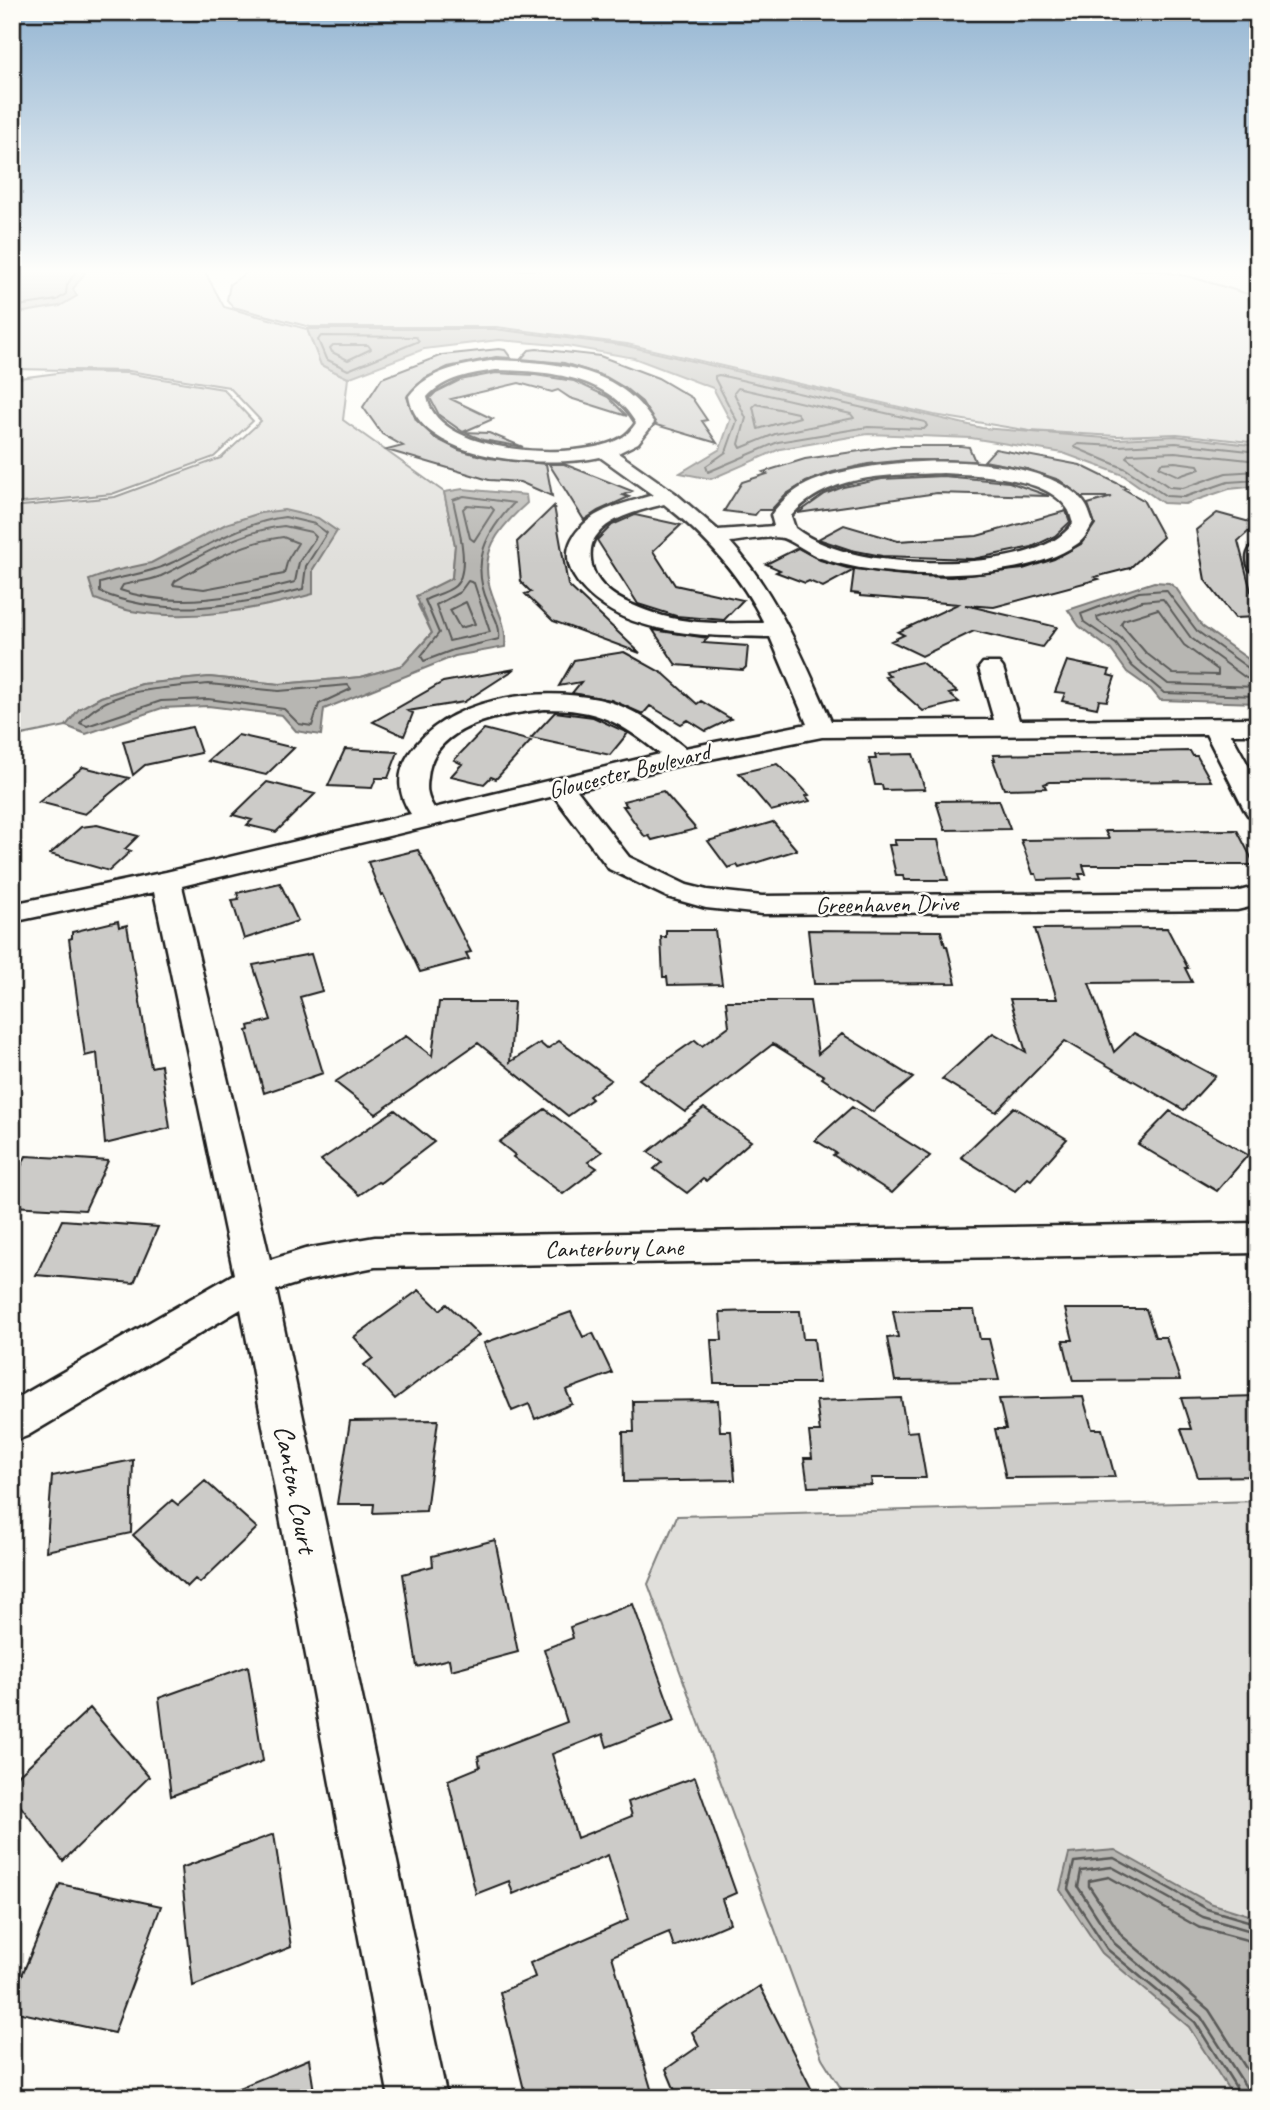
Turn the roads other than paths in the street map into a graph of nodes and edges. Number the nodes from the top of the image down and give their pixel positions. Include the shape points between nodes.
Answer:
1 (478, 368) edge
2 (549, 368) edge
3 (602, 450) junction
4 (668, 497) junction
5 (787, 531) junction
6 (712, 537) junction
7 (1258, 552) edge
8 (1258, 564) edge
9 (779, 630) junction
10 (991, 668) dead end
11 (1214, 726) junction
12 (1258, 726) edge
13 (1009, 727) junction
14 (822, 729) junction
15 (680, 757) junction
16 (562, 787) junction
17 (1258, 809) edge
18 (428, 819) junction
19 (166, 881) junction
20 (1258, 895) edge
21 (12, 913) edge
22 (1258, 1238) edge
23 (255, 1281) junction
24 (12, 1423) edge
25 (418, 2098) edge

1 - 3 street via 438,379 418,396 419,409 444,433 491,451 537,458
2 - 3 street via 617,390 640,411 645,423 627,443
3 - 4 street
4 - 6 street
4 - 9 street via 632,507 594,526 581,541 579,563 584,579 607,601 670,625
5 - 5 street via 781,515 810,488 867,473 943,467 990,470 1052,488 1076,505 1083,523 1072,539 1049,551 947,567 855,562 814,549
5 - 6 street
6 - 9 street via 749,578
7 - 8 street
9 - 14 street
10 - 13 street
11 - 12 street, Gloucester Boulevard
11 - 13 street, Gloucester Boulevard
11 - 17 street
13 - 14 street, Gloucester Boulevard
14 - 15 street, Gloucester Boulevard
15 - 16 street, Gloucester Boulevard
15 - 18 street via 632,719 596,705 552,701 507,706 461,722 424,747 413,769 412,793
16 - 18 street, Gloucester Boulevard
16 - 20 street, Greenhaven Drive via 619,863 677,891 718,901 762,905 1237,901
18 - 19 street, Gloucester Boulevard
19 - 21 street, Gloucester Boulevard
19 - 23 street, Canton Court
22 - 23 street, Canterbury Lane via 375,1252 305,1265
23 - 24 street, Canterbury Lane
23 - 25 street, Canton Court

